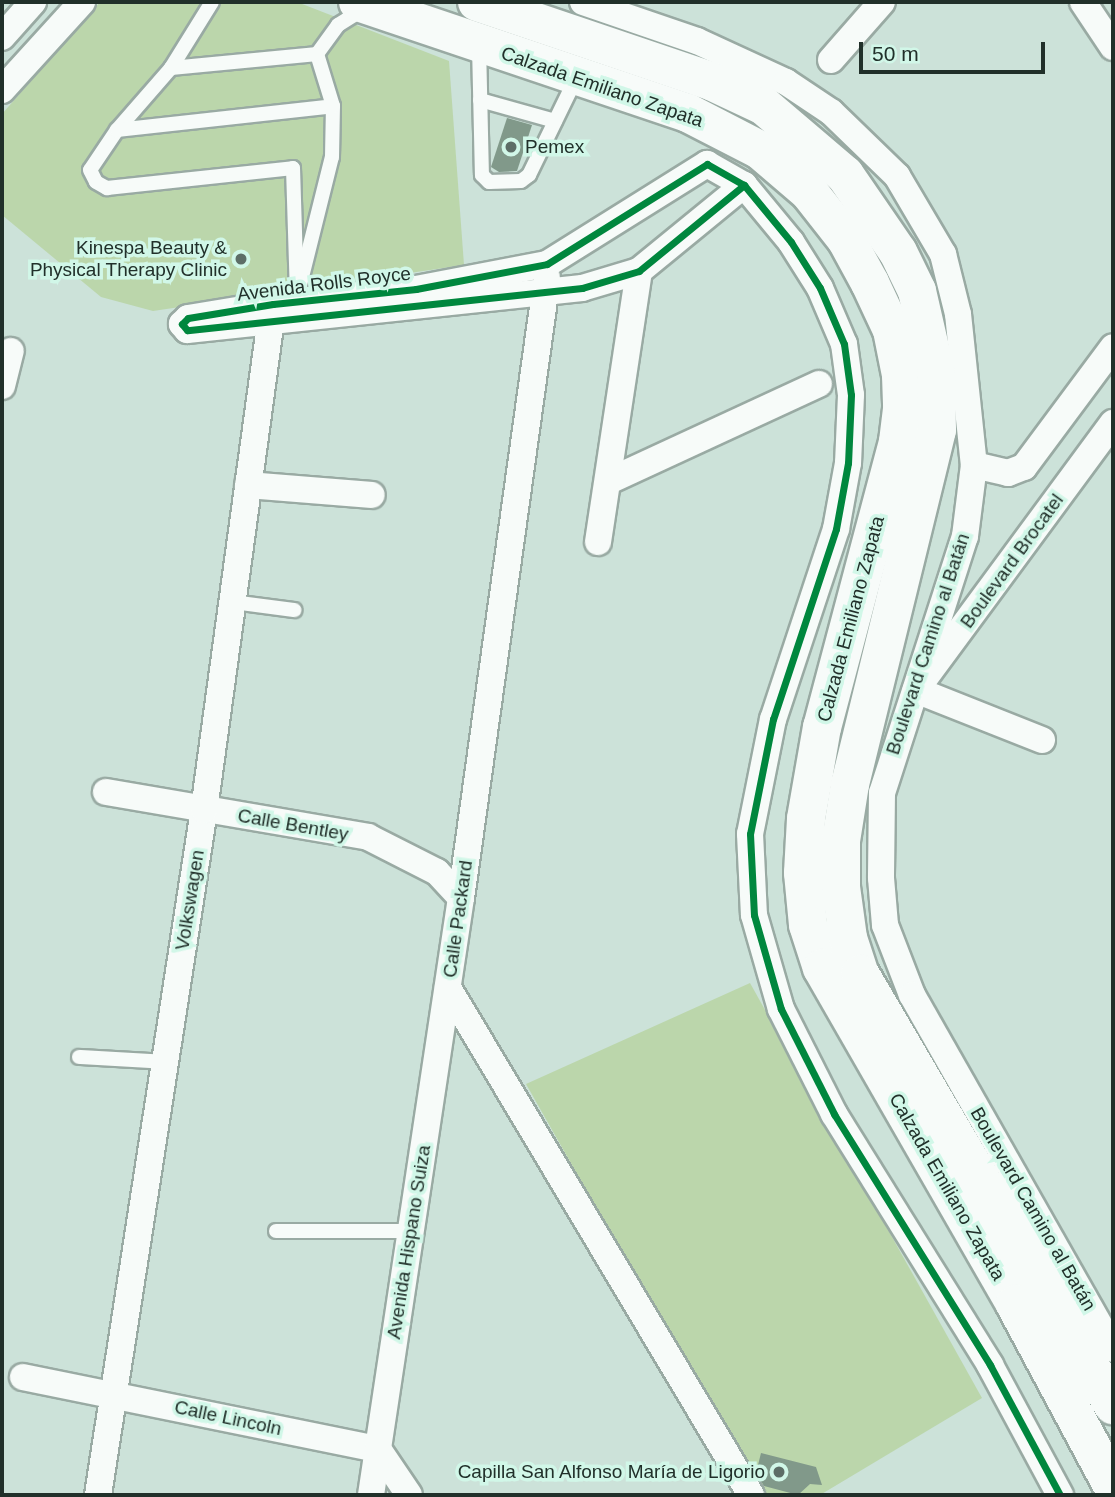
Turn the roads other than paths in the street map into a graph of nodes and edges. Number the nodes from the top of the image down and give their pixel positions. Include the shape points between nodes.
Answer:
1 (33, 2) edge
2 (82, 2) edge
3 (212, 2) edge
4 (477, 2) edge
5 (583, 2) edge
6 (882, 2) edge
7 (1083, 2) edge
8 (363, 4) edge
9 (2, 37) edge
10 (479, 45) junction
11 (1113, 47) edge
12 (317, 54) junction
13 (831, 60) dead end
14 (171, 68) junction
15 (577, 77) junction
16 (2, 90) edge
17 (480, 100) junction
18 (333, 106) junction
19 (555, 121) junction
20 (117, 130) junction
21 (744, 184) junction
22 (547, 264) junction
23 (639, 271) junction
24 (547, 294) junction
25 (272, 311) junction
26 (1113, 347) edge
27 (11, 351) dead end
28 (818, 384) dead end
29 (2, 386) edge
30 (1113, 424) edge
31 (974, 465) junction
32 (611, 480) junction
33 (248, 485) junction
34 (372, 495) dead end
35 (598, 542) dead end
36 (233, 602) junction
37 (294, 610) dead end
38 (916, 690) junction
39 (1042, 740) dead end
40 (106, 792) dead end
41 (204, 810) junction
42 (461, 898) junction
43 (448, 988) junction
44 (79, 1057) dead end
45 (165, 1062) junction
46 (276, 1231) dead end
47 (411, 1231) junction
48 (1113, 1349) edge
49 (23, 1377) dead end
50 (115, 1395) junction
51 (1113, 1405) edge
52 (378, 1449) junction
53 (1113, 1487) edge
54 (98, 1495) edge
55 (371, 1495) edge
56 (410, 1495) edge
57 (751, 1495) edge
58 (1060, 1495) edge

1 - 9 street
2 - 16 street
3 - 14 lane
4 - 51 main road, Calzada Emiliano Zapata via 713,82 764,106 845,175 891,241 917,291 936,374 937,430 850,784 841,853 848,938 860,974
5 - 31 street, Boulevard Camino al Batán via 697,41 786,82 831,112 897,176 943,254 953,282
6 - 13 street
7 - 11 street
8 - 10 main road, Calzada Emiliano Zapata
8 - 12 lane via 338,25
10 - 15 main road, Calzada Emiliano Zapata
10 - 17 lane
12 - 14 lane
12 - 18 lane
14 - 20 lane
15 - 19 lane
15 - 53 main road, Calzada Emiliano Zapata via 688,113 760,150 809,192 846,239 892,330 901,375 898,442 820,740 806,819 803,873 808,925 822,968 1015,1304
17 - 19 lane
17 - 19 lane via 482,175 489,182 526,179
18 - 20 lane
18 - 20 lane via 332,157 297,297 293,168 107,188 96,182 90,170
21 - 22 street via 715,166 699,167
21 - 23 street
21 - 58 street via 820,288 844,344 851,395 848,463 836,529 773,719 750,834 749,876 757,928 781,1009 834,1114 990,1364
22 - 24 street, Calle Packard
22 - 25 street, Avenida Rolls Royce
23 - 24 street, Avenida Rolls Royce
23 - 32 street
24 - 25 street, Avenida Rolls Royce
24 - 42 street, Calle Packard
25 - 33 street, Volkswagen
26 - 31 street via 1024,467 1008,473
27 - 29 street
28 - 32 street
30 - 38 street, Boulevard Brocatel
31 - 38 street, Boulevard Camino al Batán via 965,536
32 - 35 street
33 - 34 street
33 - 36 street, Volkswagen
36 - 37 lane
36 - 41 street, Volkswagen
38 - 39 street
38 - 48 street, Boulevard Camino al Batán via 882,793 881,878 886,925 912,996
40 - 41 street, Calle Bentley
41 - 42 street, Calle Bentley via 368,837 437,872
41 - 45 street, Volkswagen
42 - 43 street, Calle Packard
43 - 47 street, Avenida Hispano Suiza
43 - 57 street, Calle Packard
44 - 45 lane
45 - 50 street, Volkswagen
46 - 47 lane
47 - 52 street, Avenida Hispano Suiza
49 - 50 street, Calle Lincoln
50 - 52 street, Calle Lincoln
50 - 54 street, Volkswagen
52 - 55 street, Avenida Hispano Suiza
52 - 56 street

